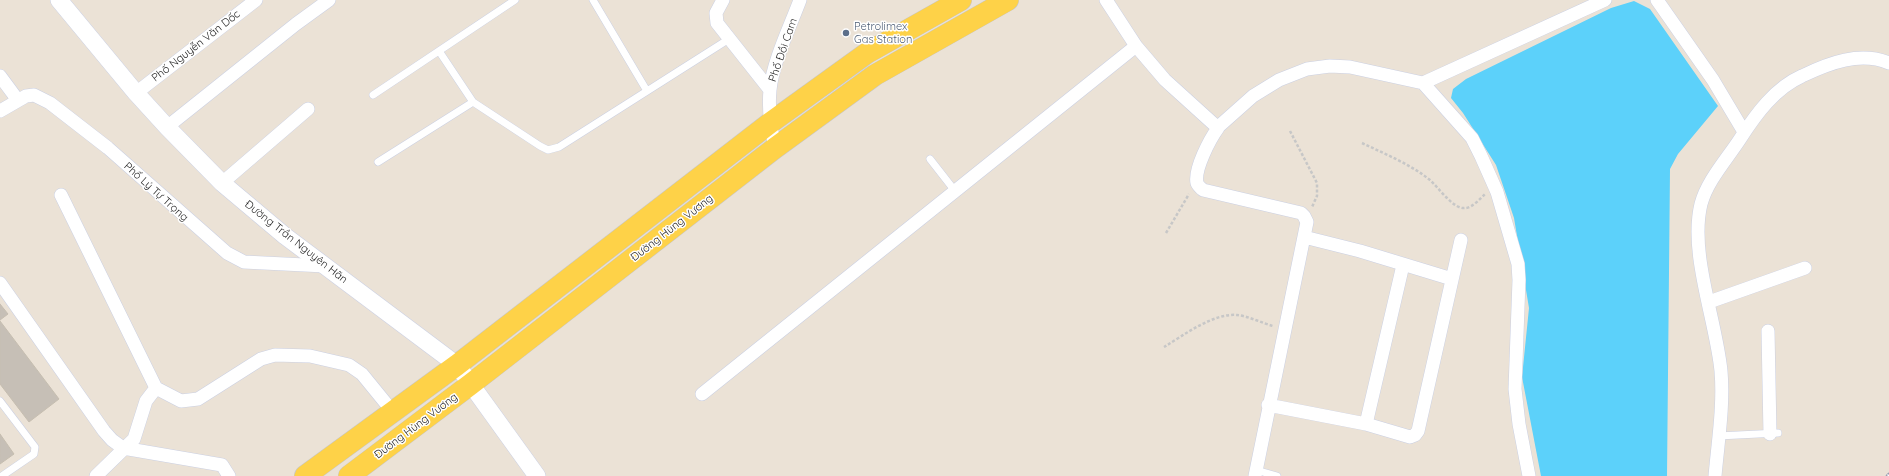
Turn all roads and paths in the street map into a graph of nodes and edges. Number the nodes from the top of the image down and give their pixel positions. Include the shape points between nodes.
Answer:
1 (59, 0) edge
2 (256, 0) edge
3 (329, 0) edge
4 (515, 0) edge
5 (593, 0) edge
6 (723, 0) edge
7 (800, 0) edge
8 (960, 0) edge
9 (1008, 0) edge
10 (1106, 0) edge
11 (1605, 0) edge
12 (1657, 0) edge
13 (729, 39) junction
14 (1136, 46) junction
15 (439, 51) junction
16 (1889, 63) edge
17 (0, 76) edge
18 (1423, 83) junction
19 (770, 90) junction
20 (647, 91) junction
21 (136, 93) junction
22 (373, 95) dead end
23 (17, 99) junction
24 (473, 102) junction
25 (308, 109) dead end
26 (0, 111) edge
27 (770, 123) junction
28 (167, 128) junction
29 (1217, 128) junction
30 (1290, 131) dead end
31 (1744, 132) junction
32 (1362, 143) dead end
33 (775, 148) junction
34 (930, 160) dead end
35 (378, 162) dead end
36 (222, 182) junction
37 (1198, 185) junction
38 (1494, 186) junction
39 (955, 191) junction
40 (61, 195) dead end
41 (1304, 216) junction
42 (1166, 233) dead end
43 (1304, 237) junction
44 (1461, 240) dead end
45 (1403, 265) junction
46 (325, 266) junction
47 (1805, 268) dead end
48 (1452, 279) junction
49 (0, 283) edge
50 (1709, 302) junction
51 (1284, 330) junction
52 (1768, 331) dead end
53 (1164, 347) dead end
54 (457, 365) junction
55 (471, 384) junction
56 (156, 388) junction
57 (702, 394) dead end
58 (0, 401) edge
59 (1268, 405) junction
60 (392, 412) junction
61 (1366, 424) junction
62 (1774, 433) joint
63 (1718, 436) junction
64 (123, 448) junction
65 (1255, 473) edge
66 (355, 474) edge
67 (2, 476) edge
68 (96, 476) edge
69 (229, 476) edge
70 (306, 476) edge
71 (537, 476) edge
72 (1276, 476) edge
73 (1529, 476) edge
74 (1715, 476) edge

1 - 21 street, Đường Trần Nguyên Hãn
2 - 21 street, Phố Nguyễn Văn Dốc
3 - 28 street
4 - 15 lane
5 - 20 lane
6 - 13 street via 716,13 717,23
7 - 19 street, Phố Đồi Cam via 775,67
8 - 27 main road, Đường Hùng Vương via 867,53
9 - 33 main road, Đường Hùng Vương via 875,75
10 - 14 street
11 - 18 street
12 - 31 street
13 - 19 street
13 - 20 lane
14 - 29 street via 1177,92
14 - 39 street
15 - 22 lane
15 - 24 lane
16 - 31 street via 1858,57 1818,68 1794,79 1776,93
17 - 23 street
18 - 29 street via 1350,67 1330,66 1306,70 1279,80 1253,96
18 - 38 street via 1472,138
19 - 27 street, Phố Đồi Cam
20 - 24 lane via 559,147 548,150
21 - 28 street, Đường Trần Nguyên Hãn
23 - 26 street, Phố Lý Tự Trọng
23 - 46 street, Phố Lý Tự Trọng via 34,95 50,103 108,148 227,253 244,262
24 - 35 lane
25 - 36 street
27 - 33 street, Phố Đồi Cam
27 - 54 main road, Đường Hùng Vương
28 - 36 street, Đường Trần Nguyên Hãn
29 - 37 street via 1201,164
30 - 41 path via 1317,183 1317,196
31 - 50 street via 1709,186 1701,204 1701,265
32 - 38 path via 1410,166 1430,180 1456,206 1465,208 1473,204
33 - 55 main road, Đường Hùng Vương
34 - 39 lane
36 - 46 street, Đường Trần Nguyên Hãn via 280,232
37 - 41 street via 1203,190
37 - 42 path via 1184,200
38 - 73 street via 1518,264 1516,390 1518,424
39 - 57 street
40 - 56 street
41 - 43 street via 1307,222
43 - 45 street
43 - 51 street
44 - 48 street
45 - 48 street
45 - 61 street
46 - 54 street, Đường Trần Nguyên Hãn
47 - 50 street
48 - 61 street via 1418,432 1410,437
49 - 64 street via 104,430
50 - 63 street via 1721,370
51 - 53 path via 1238,315 1227,316 1197,327
51 - 59 street
52 - 62 street
54 - 55 street, Đường Trần Nguyên Hãn
54 - 60 main road, Đường Hùng Vương
55 - 66 main road, Đường Hùng Vương
55 - 71 street, Đường Trần Nguyên Hãn
56 - 60 street via 181,400 198,399 260,359 275,355 310,356 349,365 362,374
56 - 64 street via 146,401 134,439
58 - 67 lane via 35,447 34,454
59 - 61 street
59 - 65 street
60 - 70 main road, Đường Hùng Vương
62 - 63 lane
63 - 74 street
64 - 68 street
64 - 69 street via 222,465
65 - 72 lane

